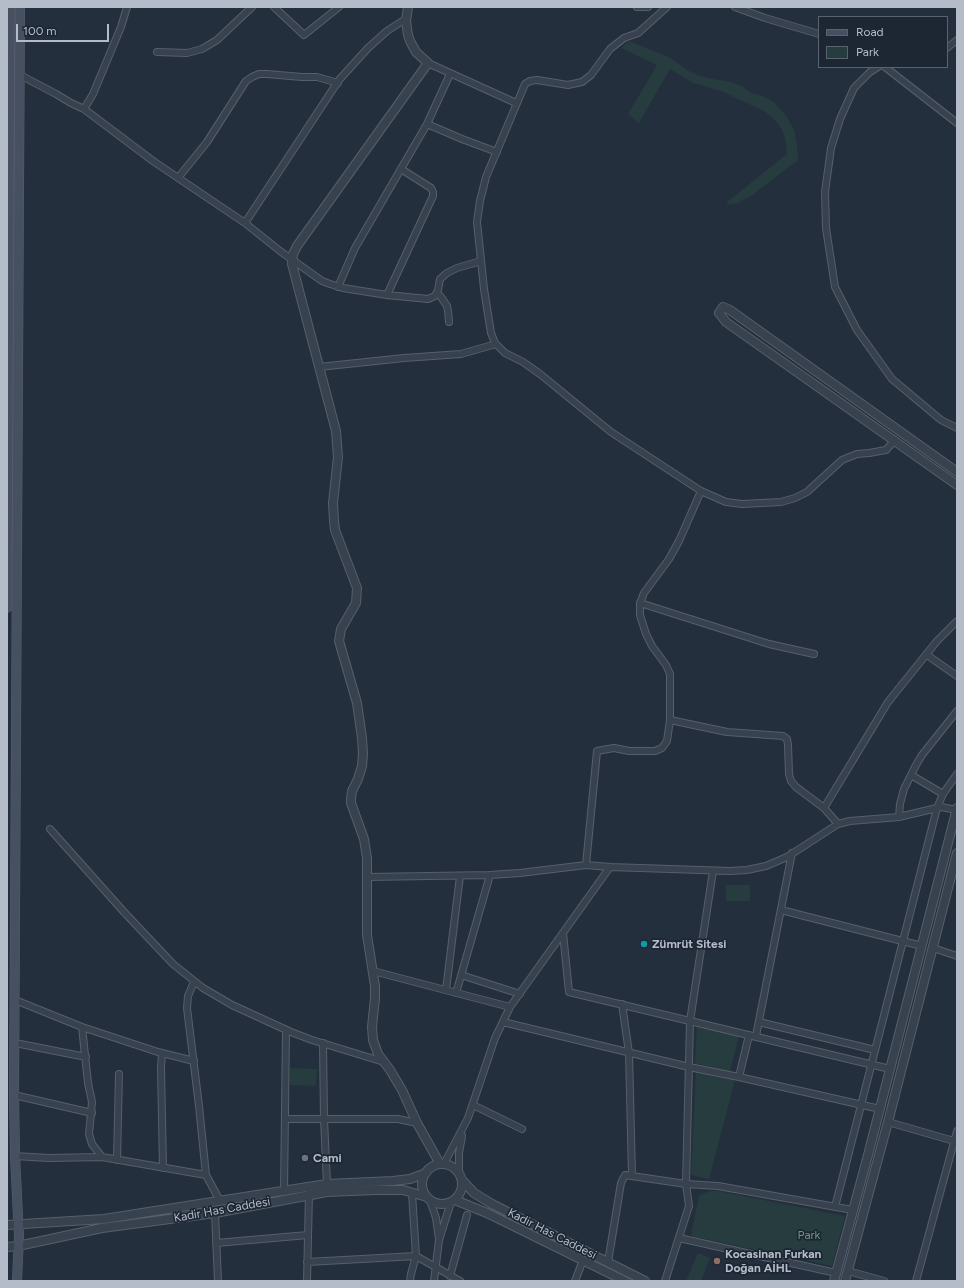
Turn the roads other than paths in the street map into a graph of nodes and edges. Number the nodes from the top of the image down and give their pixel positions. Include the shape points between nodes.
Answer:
1 (10, 7) edge
2 (20, 7) edge
3 (127, 7) edge
4 (252, 7) edge
5 (274, 7) edge
6 (339, 7) edge
7 (408, 7) edge
8 (637, 7) edge
9 (648, 7) edge
10 (667, 7) edge
11 (735, 7) edge
12 (407, 18) junction
13 (818, 34) edge
14 (957, 40) edge
15 (948, 47) edge
16 (157, 52) dead end
17 (428, 63) junction
18 (876, 68) edge
19 (886, 68) edge
20 (450, 74) junction
21 (20, 75) junction
22 (338, 83) junction
23 (516, 103) junction
24 (84, 109) junction
25 (957, 123) edge
26 (427, 124) junction
27 (497, 152) junction
28 (401, 169) junction
29 (178, 178) junction
30 (245, 224) junction
31 (292, 259) junction
32 (481, 261) junction
33 (338, 287) junction
34 (437, 293) junction
35 (387, 295) junction
36 (449, 322) dead end
37 (496, 344) junction
38 (319, 367) junction
39 (957, 428) edge
40 (894, 440) junction
41 (957, 472) edge
42 (957, 485) edge
43 (701, 491) junction
44 (640, 603) junction
45 (7, 608) edge
46 (956, 622) dead end
47 (814, 654) dead end
48 (927, 655) junction
49 (957, 676) edge
50 (957, 711) edge
51 (670, 720) junction
52 (957, 774) edge
53 (911, 775) junction
54 (943, 794) junction
55 (824, 808) junction
56 (937, 808) junction
57 (957, 810) edge
58 (899, 816) junction
59 (838, 824) junction
60 (50, 829) dead end
61 (792, 853) junction
62 (957, 853) edge
63 (586, 865) junction
64 (610, 868) junction
65 (713, 871) junction
66 (490, 875) junction
67 (460, 876) junction
68 (368, 878) junction
69 (781, 910) junction
70 (563, 932) junction
71 (903, 941) junction
72 (922, 946) junction
73 (933, 948) junction
74 (957, 956) edge
75 (373, 971) junction
76 (461, 975) junction
77 (194, 982) junction
78 (446, 990) junction
79 (456, 993) junction
80 (520, 994) junction
81 (15, 1000) junction
82 (622, 1004) junction
83 (510, 1007) junction
84 (690, 1020) junction
85 (503, 1022) junction
86 (759, 1022) junction
87 (82, 1028) junction
88 (286, 1030) junction
89 (749, 1034) junction
90 (756, 1036) junction
91 (15, 1043) junction
92 (323, 1043) junction
93 (875, 1050) junction
94 (162, 1053) junction
95 (629, 1053) junction
96 (86, 1058) junction
97 (194, 1061) junction
98 (384, 1062) junction
99 (872, 1064) junction
100 (689, 1067) junction
101 (890, 1069) junction
102 (119, 1074) dead end
103 (739, 1077) junction
104 (14, 1095) junction
105 (473, 1106) junction
106 (861, 1106) junction
107 (880, 1109) junction
108 (92, 1113) junction
109 (285, 1119) junction
110 (324, 1119) junction
111 (888, 1122) junction
112 (417, 1123) junction
113 (522, 1129) dead end
114 (463, 1130) junction
115 (957, 1132) edge
116 (954, 1141) junction
117 (15, 1156) junction
118 (102, 1157) junction
119 (949, 1159) junction
120 (117, 1160) junction
121 (957, 1161) edge
122 (442, 1164) junction
123 (163, 1168) junction
124 (426, 1173) junction
125 (206, 1175) junction
126 (460, 1176) junction
127 (632, 1176) junction
128 (327, 1184) junction
129 (686, 1184) junction
130 (284, 1192) junction
131 (412, 1192) junction
132 (309, 1194) junction
133 (429, 1198) junction
134 (220, 1201) junction
135 (453, 1201) junction
136 (835, 1207) junction
137 (853, 1210) junction
138 (215, 1213) junction
139 (467, 1215) dead end
140 (7, 1225) edge
141 (18, 1225) junction
142 (308, 1235) junction
143 (679, 1238) junction
144 (439, 1240) junction
145 (216, 1242) junction
146 (18, 1246) junction
147 (7, 1247) edge
148 (416, 1256) junction
149 (583, 1260) junction
150 (307, 1262) junction
151 (608, 1262) junction
152 (436, 1267) junction
153 (848, 1271) junction
154 (450, 1276) junction
155 (835, 1277) edge
156 (17, 1281) edge
157 (218, 1281) edge
158 (307, 1281) edge
159 (410, 1281) edge
160 (434, 1281) edge
161 (460, 1281) edge
162 (575, 1281) edge
163 (625, 1281) edge
164 (645, 1281) edge
165 (665, 1281) edge
166 (845, 1281) edge
167 (884, 1281) edge
168 (916, 1281) edge

1 - 45 main road
2 - 21 main road
3 - 24 street via 93,94
4 - 16 street via 222,36 202,49
5 - 6 street via 304,35
7 - 12 street
8 - 9 street
10 - 23 street via 638,33 624,38 610,49 585,80 568,85 540,80 530,81 525,84
11 - 13 street
12 - 17 street via 410,41 416,52
12 - 22 street via 368,48
14 - 15 street
17 - 20 street
17 - 31 street via 299,242
18 - 39 street via 854,88 831,148 825,192 826,228 835,287 857,330 892,379 941,420
19 - 25 street
20 - 23 street
20 - 26 street
21 - 24 street
21 - 81 main road
22 - 29 street via 317,78 267,74 252,77 246,81 207,142
22 - 30 street
23 - 27 street
24 - 29 street
26 - 27 street
26 - 28 street
27 - 32 street via 486,177 478,212
28 - 33 street via 355,248
28 - 35 street via 431,188 433,196
29 - 30 street
30 - 31 street
31 - 33 street via 322,281
31 - 38 street
32 - 34 street via 457,268 442,276
32 - 37 street via 491,333
33 - 35 street
34 - 35 street via 428,299
34 - 36 street via 447,306
37 - 38 street via 461,354
37 - 43 street via 505,353 540,374 611,432
38 - 68 street via 337,441 338,463 333,502 335,530 357,588 356,603 341,629 339,641 357,703 361,727 363,760 351,799 366,848
40 - 41 street via 726,322 719,313 723,307
40 - 42 street
40 - 43 street via 886,450 857,454 842,460 807,492 788,501 734,504
43 - 44 street via 675,550 644,593
44 - 47 street via 769,644
44 - 51 street via 640,615 646,634 670,674
46 - 48 street
48 - 49 street
48 - 55 street via 888,702
50 - 53 street via 922,755
51 - 55 street via 727,732 783,736 788,745 791,781
51 - 63 street via 668,741 659,750 629,751 614,748 597,751
52 - 54 street
53 - 54 street
53 - 58 street via 902,796
54 - 56 street
55 - 59 street
56 - 57 street
56 - 58 street
56 - 71 street
57 - 72 street
58 - 59 street
59 - 61 street
60 - 77 street via 173,964
61 - 65 street via 777,862 756,868
61 - 69 street
62 - 73 street
63 - 64 street
63 - 66 street
64 - 65 street
64 - 70 street
65 - 84 street
66 - 67 street
66 - 76 street
67 - 68 street
67 - 78 street
68 - 75 street via 367,935
69 - 71 street
69 - 86 street
70 - 80 street
70 - 82 street via 569,992
71 - 72 street
71 - 93 street
72 - 101 street
73 - 74 street
73 - 111 street
75 - 78 street
75 - 98 street via 373,1034 376,1050
76 - 79 street
76 - 80 street
77 - 88 street via 223,1000
77 - 97 street via 187,1003
78 - 79 street
79 - 83 street
80 - 83 street
81 - 87 street
81 - 91 main road
82 - 84 street
82 - 95 street
83 - 85 street
84 - 89 street
84 - 100 street
85 - 95 street
85 - 105 street via 494,1038
86 - 90 street
86 - 93 street
87 - 94 street
87 - 96 street
88 - 92 street
88 - 109 street
89 - 90 street
89 - 103 street
90 - 99 street
91 - 96 street
91 - 104 main road
92 - 98 street
92 - 110 street
93 - 99 street
94 - 97 street
94 - 123 street
95 - 100 street
95 - 127 street
96 - 108 street
97 - 125 street
98 - 112 street via 402,1090
99 - 101 street
99 - 106 street
100 - 103 street
100 - 129 street
101 - 107 street
102 - 120 street
103 - 106 street
104 - 108 street
104 - 117 main road
105 - 113 street
105 - 114 street
106 - 107 street
106 - 136 street
107 - 137 street
108 - 118 street via 90,1139
109 - 110 street
109 - 130 street
110 - 112 street via 398,1119
110 - 128 street
111 - 116 street
111 - 153 street
112 - 122 street
114 - 122 street
114 - 126 street via 459,1153
115 - 116 street
116 - 119 street
117 - 118 street
117 - 141 main road
118 - 120 street
119 - 121 street
119 - 168 street
120 - 123 street
122 - 124 street via 432,1167
122 - 126 street via 452,1167
123 - 125 street
124 - 128 street, Kadir Has Caddesi via 404,1180
124 - 133 street via 422,1185
125 - 134 street
126 - 135 street via 460,1193
126 - 151 street, Kadir Has Caddesi via 474,1193 492,1204
127 - 129 street
127 - 151 street via 626,1175 621,1183
128 - 130 street, Kadir Has Caddesi
129 - 136 street via 718,1186
129 - 143 street via 689,1206
130 - 134 street, Kadir Has Caddesi
131 - 132 street, Kadir Has Caddesi via 375,1190
131 - 133 street, Kadir Has Caddesi
131 - 148 street
132 - 138 street, Kadir Has Caddesi
132 - 142 street
133 - 135 street via 442,1204
133 - 144 street via 436,1218
134 - 141 street, Kadir Has Caddesi via 104,1219
135 - 144 street
135 - 149 street, Kadir Has Caddesi via 487,1213
136 - 137 street
137 - 155 street
138 - 145 street
138 - 146 street, Kadir Has Caddesi via 102,1228
139 - 154 street
140 - 141 street, Kadir Has Caddesi
141 - 146 main road
142 - 145 street
142 - 150 street
143 - 155 street
143 - 165 street
144 - 152 street
145 - 157 street
146 - 147 street, Kadir Has Caddesi
146 - 156 main road
148 - 150 street
148 - 152 street
148 - 159 street
149 - 162 street
149 - 163 street, Kadir Has Caddesi
150 - 158 street
151 - 164 street, Kadir Has Caddesi
152 - 154 street
152 - 160 street
153 - 166 street
153 - 167 street
154 - 161 street

